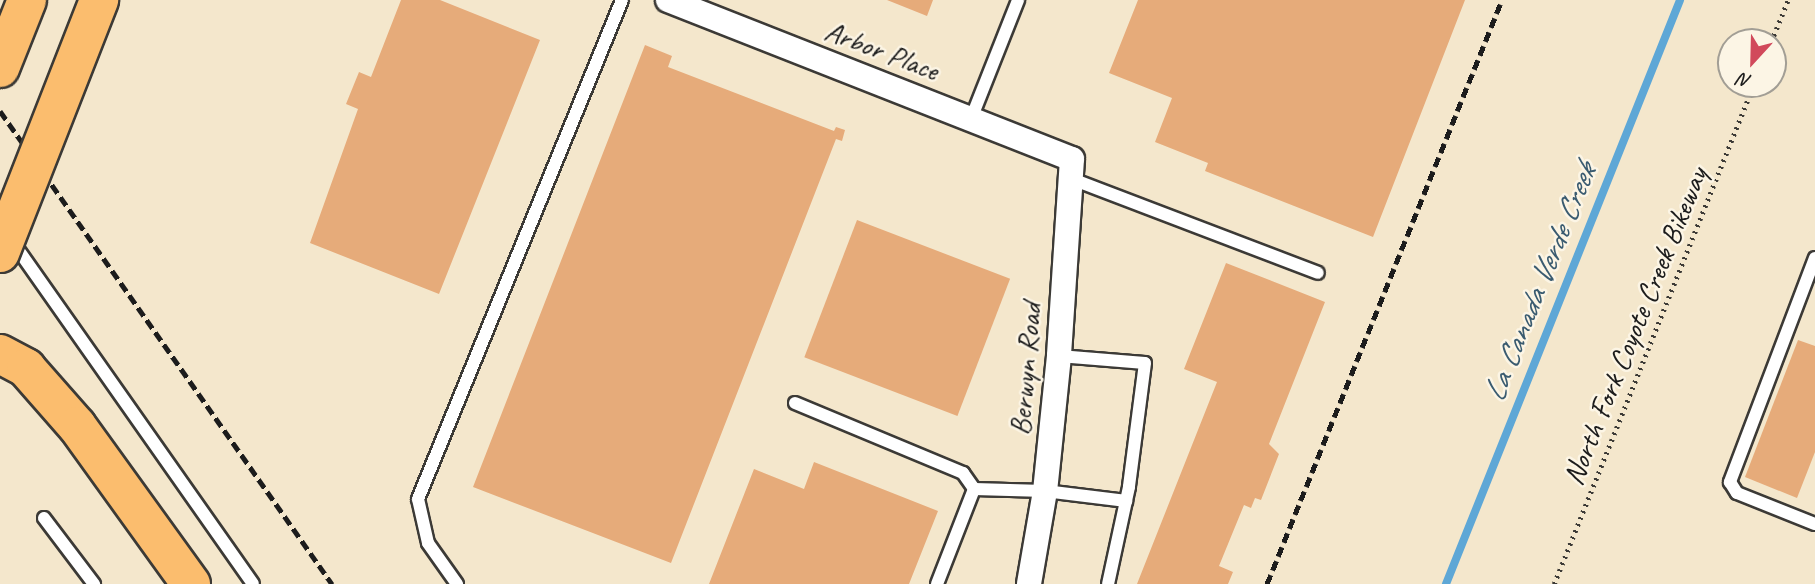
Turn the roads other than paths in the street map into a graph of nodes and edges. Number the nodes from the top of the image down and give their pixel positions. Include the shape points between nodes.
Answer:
1 (27, 0) edge
2 (99, 0) edge
3 (622, 0) edge
4 (668, 0) edge
5 (1018, 0) edge
6 (0, 68) edge
7 (971, 119) junction
8 (1072, 169) junction
9 (0, 223) edge
10 (0, 253) edge
11 (1815, 258) edge
12 (1318, 273) dead end
13 (0, 354) edge
14 (1059, 356) junction
15 (795, 403) dead end
16 (974, 489) junction
17 (1045, 491) junction
18 (1126, 501) junction
19 (44, 519) dead end
20 (1815, 524) edge
21 (94, 584) edge
22 (191, 584) edge
23 (253, 584) edge
24 (457, 584) edge
25 (937, 584) edge
26 (1028, 584) edge
27 (1108, 584) edge

1 - 6 main road
2 - 10 main road, bridge
3 - 24 lane via 418,499 429,543
4 - 7 street, Arbor Place
5 - 7 lane
7 - 8 street, Arbor Place
8 - 12 lane
8 - 14 street, Berwyn Road
9 - 23 lane
11 - 20 lane via 1730,482 1737,493
13 - 22 main road via 26,369 77,426
14 - 17 street, Berwyn Road
14 - 18 lane via 1145,363
15 - 16 lane via 963,473
16 - 17 lane
16 - 25 lane
17 - 18 lane
17 - 26 street, Berwyn Road
18 - 27 lane
19 - 21 lane

